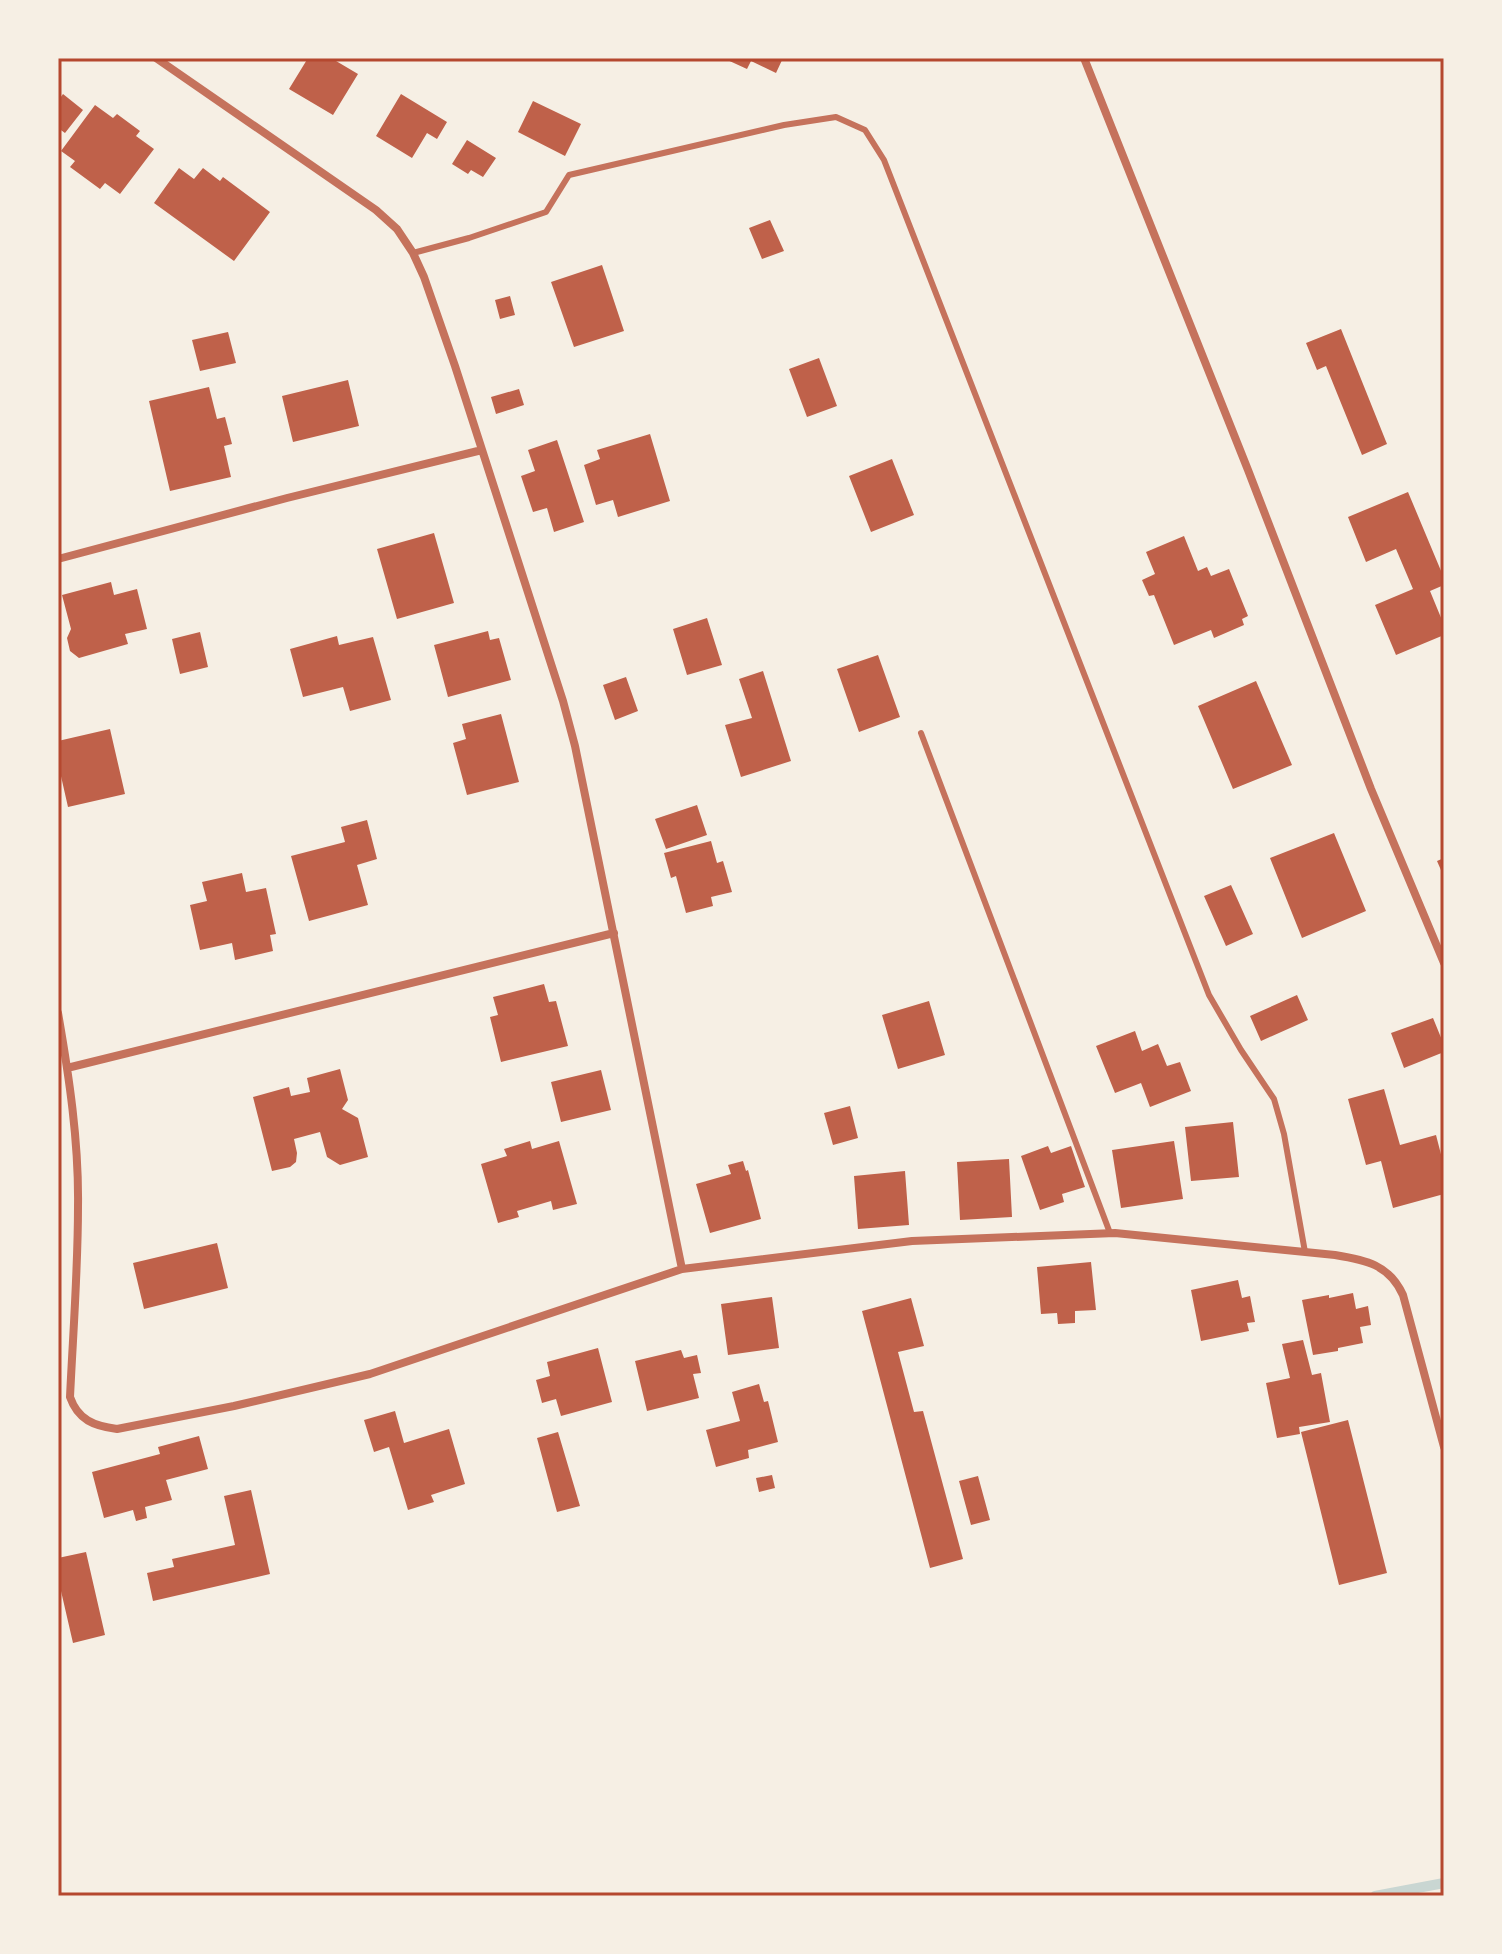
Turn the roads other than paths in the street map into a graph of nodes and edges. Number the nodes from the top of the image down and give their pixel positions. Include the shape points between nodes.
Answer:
1 (156, 58) edge
2 (1084, 58) edge
3 (413, 253) junction
4 (482, 450) junction
5 (58, 559) edge
6 (921, 733) dead end
7 (614, 933) junction
8 (1444, 963) edge
9 (58, 1013) edge
10 (67, 1068) junction
11 (1110, 1233) junction
12 (1305, 1252) junction
13 (682, 1269) junction
14 (1444, 1447) edge

1 - 3 street via 376,210
2 - 8 street
3 - 4 street
3 - 12 lane via 546,212 569,175 836,117 865,130 884,160 1209,995 1274,1099
4 - 5 street
4 - 7 street via 563,701
6 - 11 lane
7 - 10 street
7 - 13 street
9 - 10 street
10 - 13 street via 78,1207 70,1397 74,1408 99,1427 117,1429 370,1374
11 - 12 street
11 - 13 street via 912,1241
12 - 14 street via 1373,1264 1397,1283

